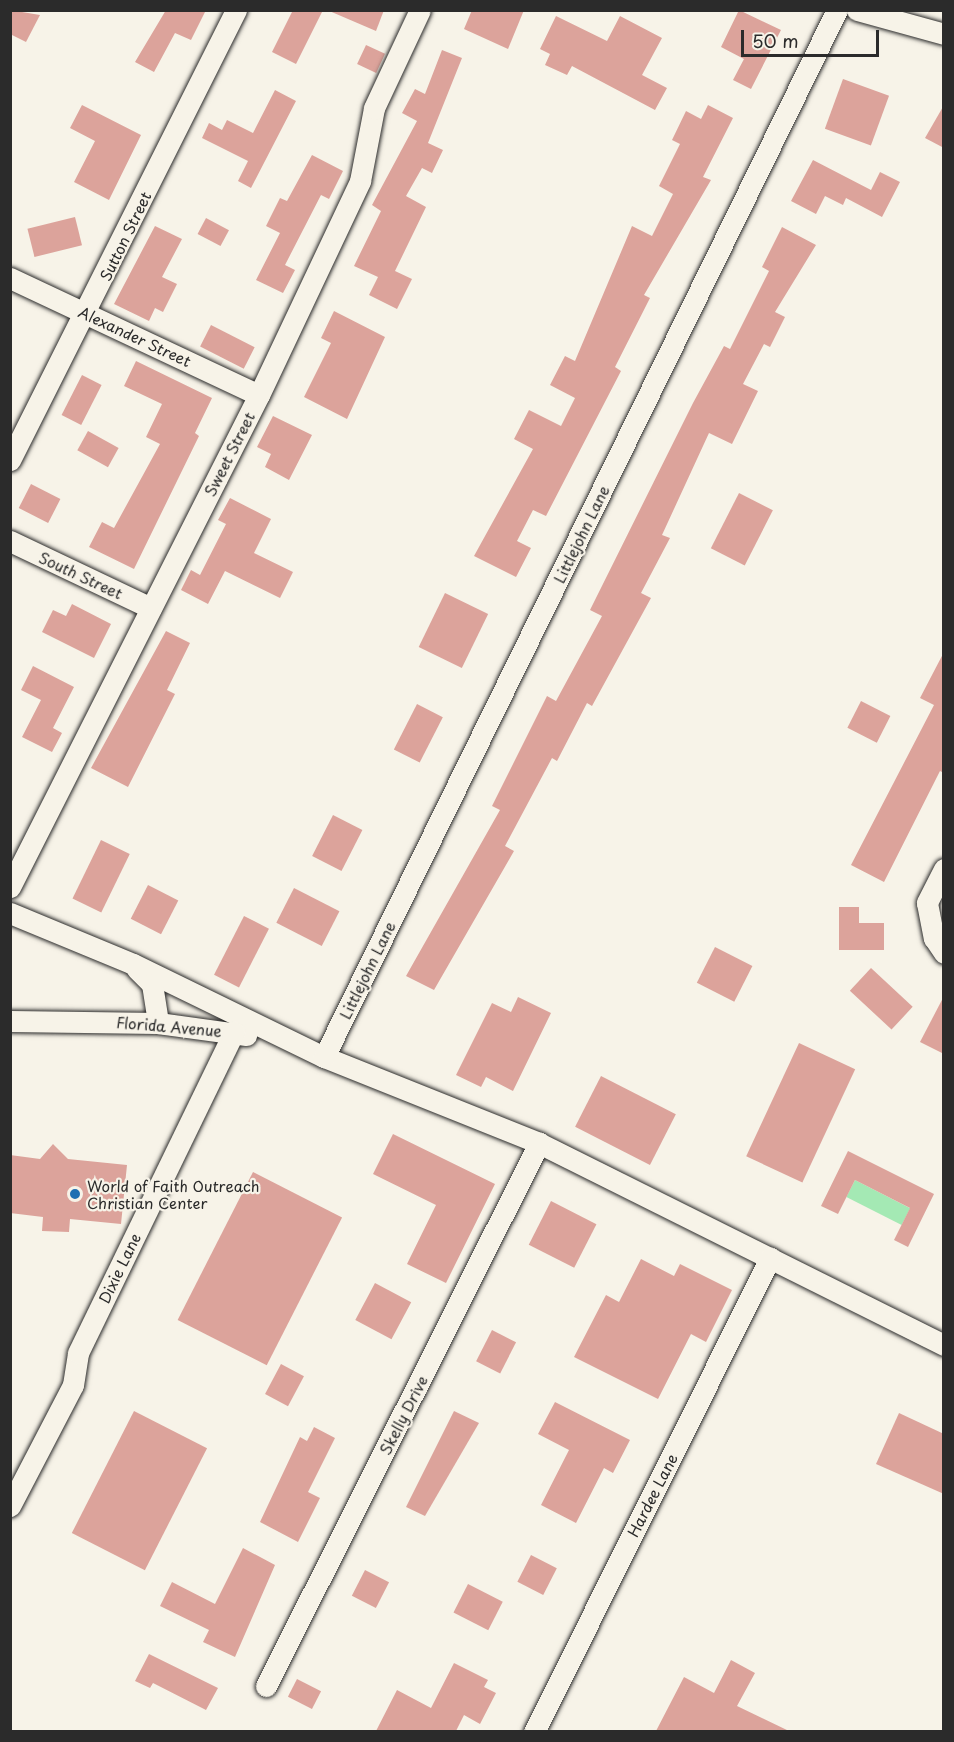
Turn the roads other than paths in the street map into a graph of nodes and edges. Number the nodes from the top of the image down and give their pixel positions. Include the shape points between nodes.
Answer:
1 (236, 10) edge
2 (420, 10) edge
3 (837, 10) edge
4 (857, 10) edge
5 (944, 34) edge
6 (10, 278) edge
7 (87, 313) junction
8 (259, 395) junction
9 (10, 460) edge
10 (10, 542) edge
11 (151, 608) junction
12 (944, 868) edge
13 (10, 887) edge
14 (10, 913) edge
15 (939, 946) edge
16 (133, 964) junction
17 (10, 1021) edge
18 (158, 1023) junction
19 (234, 1032) junction
20 (324, 1057) junction
21 (539, 1143) junction
22 (770, 1258) junction
23 (944, 1345) edge
24 (10, 1506) edge
25 (266, 1686) dead end
26 (534, 1731) edge

1 - 7 street, Sutton Street
2 - 8 street, Sweet Street via 374,108 360,181
3 - 20 street, Littlejohn Lane
4 - 5 street
6 - 7 street, Alexander Street
7 - 8 street, Alexander Street
7 - 9 street, Sutton Street
8 - 11 street, Sweet Street
10 - 11 street, South Street
11 - 13 street, Sweet Street
12 - 15 street via 927,903
14 - 16 street
16 - 18 street via 152,984
16 - 20 street
17 - 18 street, Florida Avenue
18 - 19 street, Florida Avenue
19 - 20 street, Florida Avenue
19 - 24 street, Dixie Lane via 78,1353 73,1385
20 - 21 street
21 - 22 street
21 - 25 street, Skelly Drive
22 - 23 street
22 - 26 street, Hardee Lane

